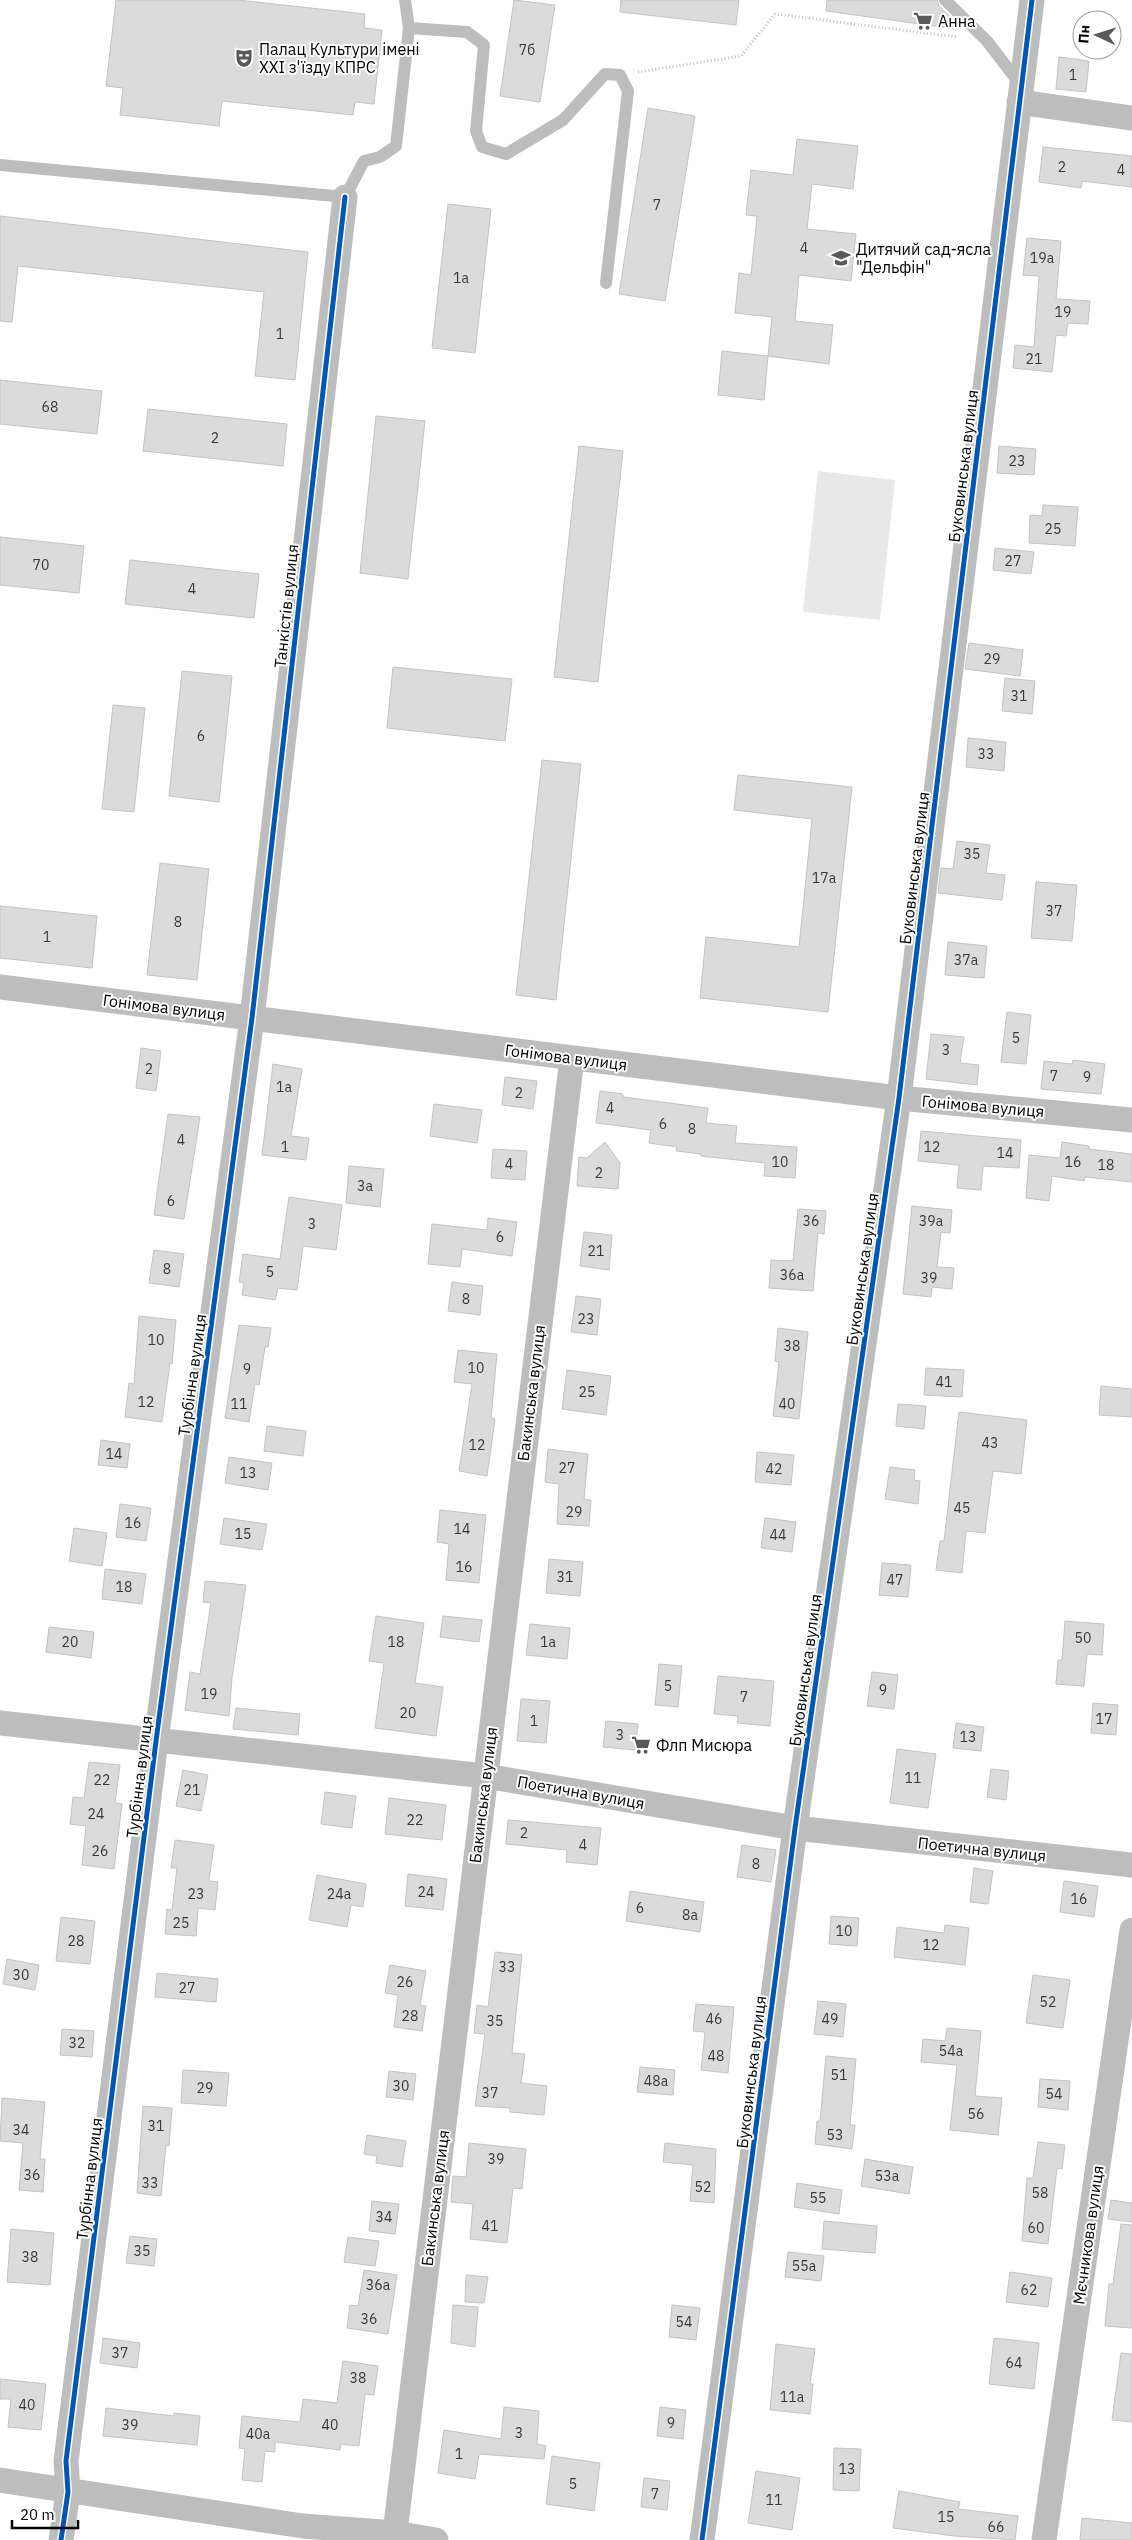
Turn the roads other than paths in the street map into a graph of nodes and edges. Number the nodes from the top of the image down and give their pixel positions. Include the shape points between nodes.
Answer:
1 (405, 0) edge
2 (945, 0) edge
3 (1032, 0) edge
4 (409, 28) junction
5 (1020, 94) junction
6 (1132, 118) edge
7 (0, 165) edge
8 (345, 197) junction
9 (606, 283) dead end
10 (0, 987) edge
11 (252, 1018) junction
12 (572, 1058) junction
13 (899, 1098) junction
14 (1132, 1120) edge
15 (0, 1723) edge
16 (156, 1741) junction
17 (485, 1776) junction
18 (795, 1828) junction
19 (1132, 1865) edge
20 (1132, 1930) edge
21 (0, 2480) edge
22 (68, 2492) junction
23 (302, 2533) edge
24 (395, 2533) junction
25 (61, 2540) edge
26 (436, 2540) edge
27 (702, 2540) edge
28 (1044, 2540) edge

1 - 4 lane
2 - 5 lane via 987,40
3 - 5 street, Буковинська вулиця
4 - 8 lane via 396,146 364,161
4 - 9 lane via 466,32 484,45 476,131 482,147 506,154 563,120 605,74 620,75 628,91
5 - 6 street
5 - 13 street, Буковинська вулиця
7 - 8 lane
8 - 11 street, Танкістів вулиця
10 - 11 street, Гонімова вулиця
11 - 12 street, Гонімова вулиця
11 - 16 street, Турбінна вулиця
12 - 13 street, Гонімова вулиця
12 - 17 street, Бакинська вулиця
13 - 14 street, Гонімова вулиця
13 - 18 street, Буковинська вулиця
15 - 16 street, Поетична вулиця
16 - 17 street, Поетична вулиця
16 - 22 street, Турбінна вулиця via 66,2461
17 - 18 street, Поетична вулиця
17 - 24 street, Бакинська вулиця
18 - 19 street, Поетична вулиця
18 - 27 street, Буковинська вулиця
20 - 28 street, Мєчникова вулиця
21 - 22 street
22 - 23 street
22 - 25 street, Турбінна вулиця
23 - 24 street
24 - 26 street

